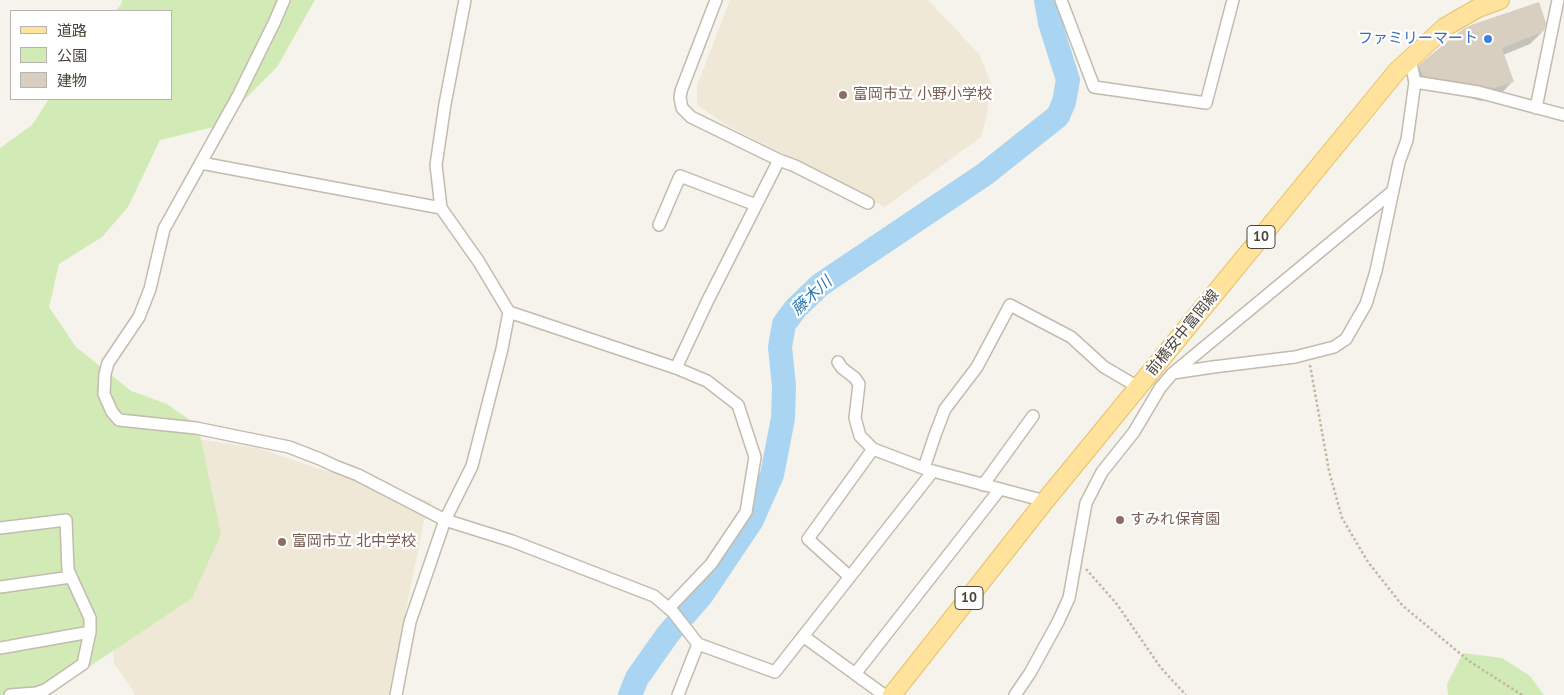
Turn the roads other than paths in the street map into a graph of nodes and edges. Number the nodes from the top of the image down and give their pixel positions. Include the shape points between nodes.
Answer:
1 (284, 0) edge
2 (465, 0) edge
3 (716, 0) edge
4 (1061, 0) edge
5 (1233, 0) edge
6 (1500, 0) edge
7 (1558, 0) edge
8 (1559, 24) edge
9 (1410, 59) junction
10 (1415, 82) junction
11 (1536, 108) junction
12 (1564, 115) edge
13 (779, 160) junction
14 (201, 163) junction
15 (1393, 191) junction
16 (868, 203) dead end
17 (756, 204) junction
18 (441, 208) junction
19 (659, 225) dead end
20 (509, 312) junction
21 (838, 362) dead end
22 (1158, 362) junction
23 (676, 368) junction
24 (1172, 374) junction
25 (1138, 387) junction
26 (1032, 416) dead end
27 (873, 450) junction
28 (928, 470) junction
29 (983, 485) junction
30 (1000, 489) junction
31 (1046, 501) junction
32 (445, 520) junction
33 (0, 528) edge
34 (71, 577) junction
35 (850, 577) junction
36 (0, 588) edge
37 (671, 610) junction
38 (90, 632) junction
39 (803, 636) junction
40 (698, 644) junction
41 (0, 648) edge
42 (855, 674) junction
43 (0, 694) edge
44 (37, 694) edge
45 (6, 695) edge
46 (10, 695) edge
47 (396, 695) edge
48 (678, 695) edge
49 (884, 695) edge
50 (892, 695) edge
51 (1015, 695) edge

1 - 14 street via 238,96
2 - 18 street via 436,166
3 - 13 street via 681,91 682,108 691,117
4 - 5 street via 1094,87 1206,103
6 - 9 main road, 前橋安中富岡線 / 10 via 1478,8 1445,27
7 - 8 street
8 - 11 street
9 - 10 street
9 - 22 main road, 前橋安中富岡線 / 10
10 - 11 street via 1478,92
10 - 15 street via 1407,140
11 - 12 street
13 - 16 street
13 - 17 street
14 - 18 street
14 - 32 street via 164,229 150,289 139,317 108,363 104,394 112,412 118,420 196,428 289,447 358,475
15 - 24 street
15 - 24 street via 1366,304 1346,339 1334,347 1295,357
17 - 19 street via 680,176
17 - 23 street
18 - 20 street
20 - 23 street
20 - 32 street via 472,466
21 - 27 street via 858,384 856,418 860,436
22 - 24 street
22 - 25 main road, 前橋安中富岡線 / 10
23 - 37 street via 707,381 738,405 756,457 746,512 711,564
24 - 51 street via 1134,432 1102,472 1086,503 1069,598
25 - 28 street via 1104,367 1071,337 1010,305 977,367 945,409 935,435
25 - 31 main road, 前橋安中富岡線 / 10
26 - 29 street
27 - 28 street
27 - 35 street via 808,539
28 - 29 street
28 - 35 street
29 - 30 street
30 - 31 street
30 - 42 street
31 - 50 main road, 前橋安中富岡線 / 10
32 - 37 street via 654,596
32 - 47 street via 410,622
33 - 34 street via 66,520
34 - 36 street
34 - 38 street via 90,618
35 - 39 street
37 - 40 street
38 - 41 street
38 - 44 street via 83,664
39 - 40 street via 774,672
39 - 42 street
40 - 48 street
42 - 49 street
43 - 45 street
44 - 46 street

